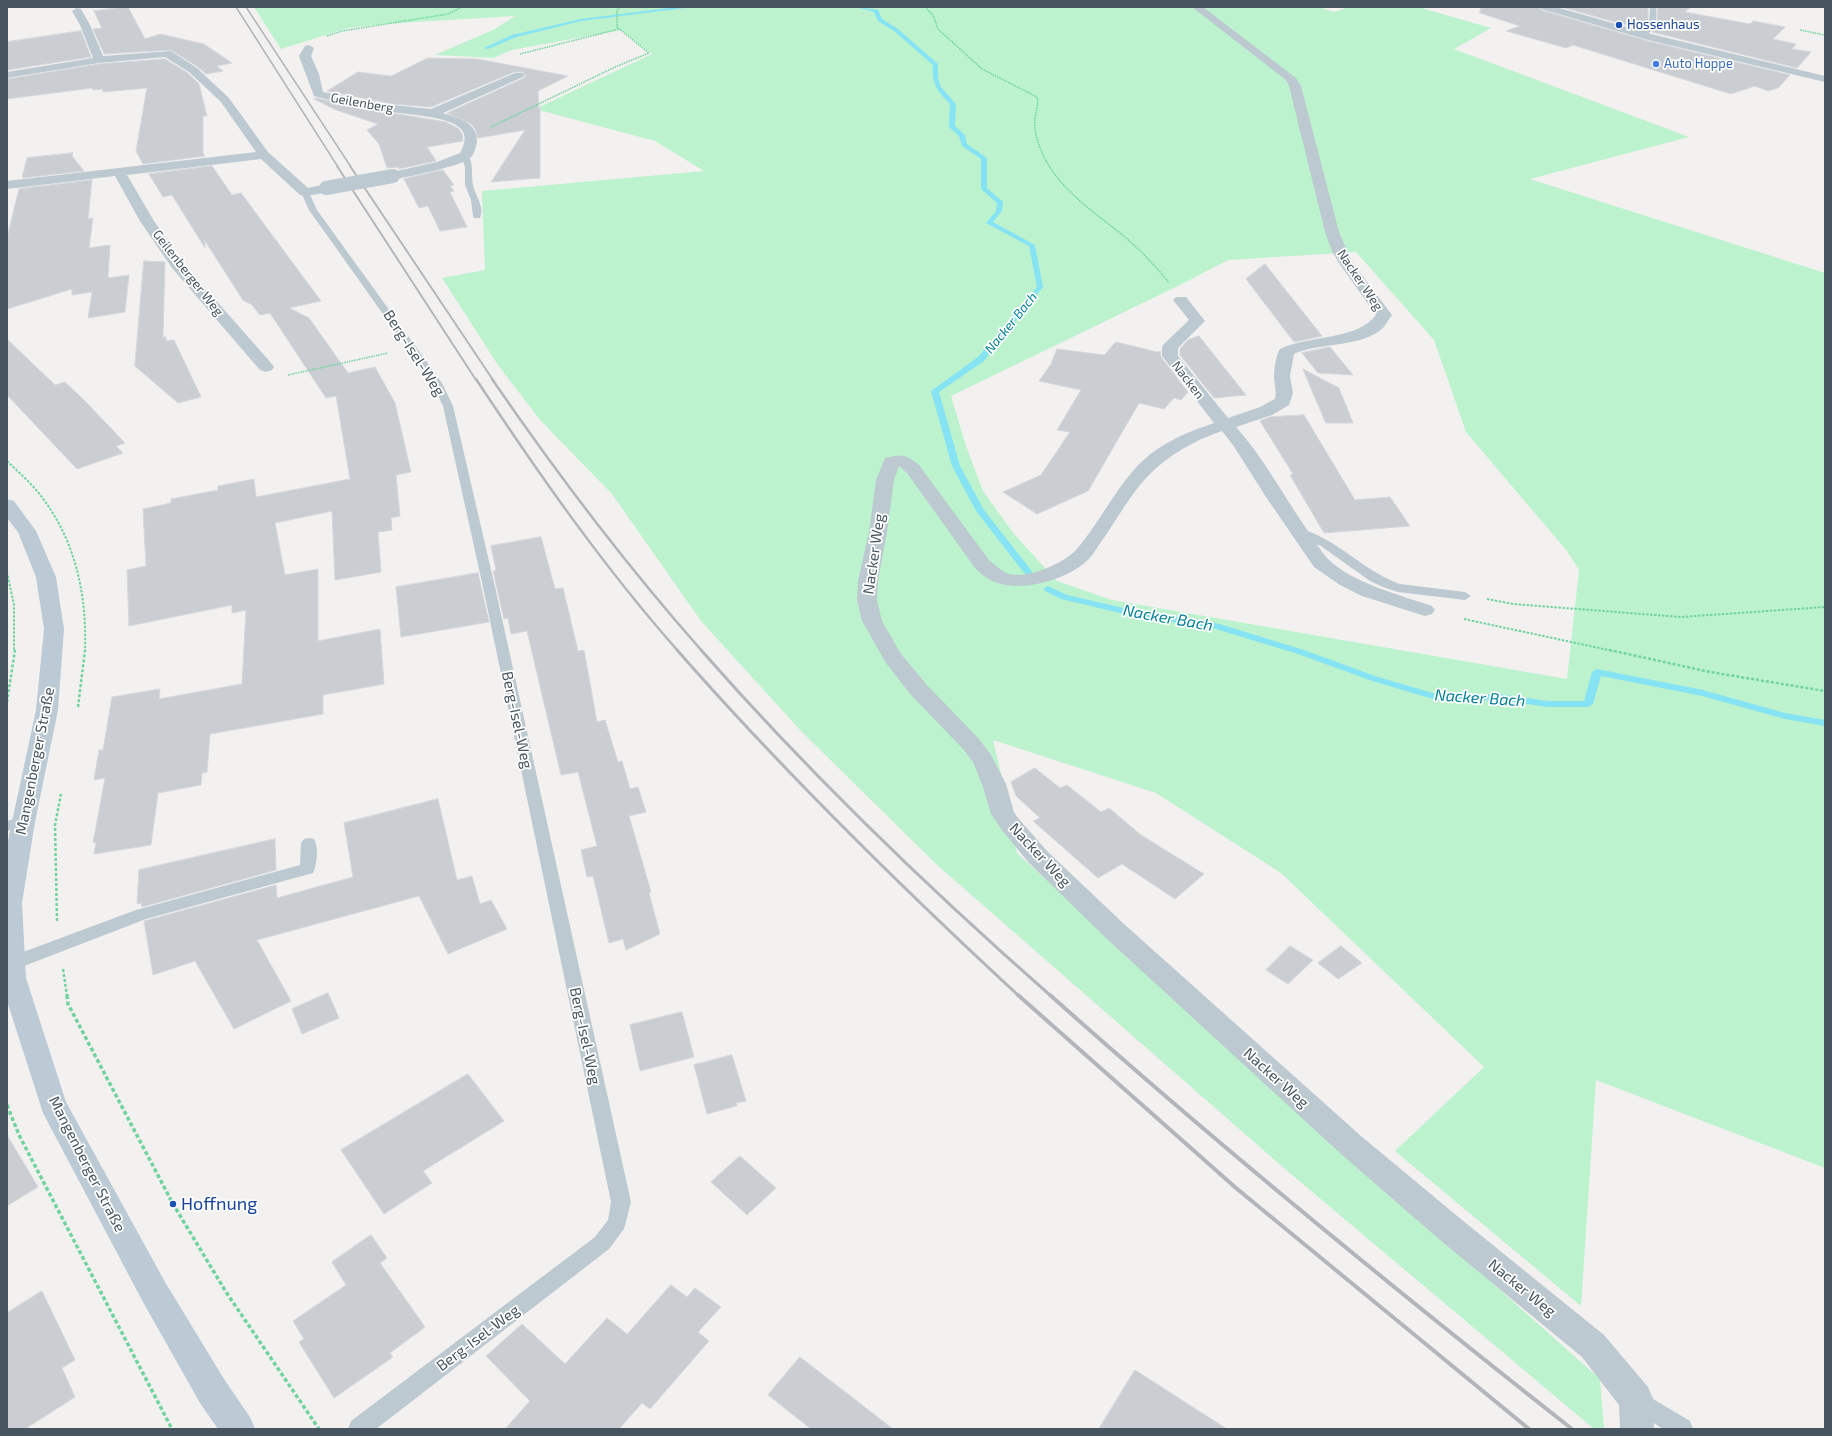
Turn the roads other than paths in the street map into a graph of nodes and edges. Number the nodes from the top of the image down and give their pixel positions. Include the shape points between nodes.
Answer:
1 (1197, 7) edge
2 (1545, 7) edge
3 (1653, 7) edge
4 (77, 11) dead end
5 (1641, 34) junction
6 (309, 48) road end
7 (99, 60) junction
8 (7, 75) edge
9 (518, 75) road end
10 (1825, 79) edge
11 (432, 113) junction
12 (264, 155) junction
13 (465, 156) junction
14 (119, 172) junction
15 (7, 185) edge
16 (305, 192) junction
17 (477, 216) dead end
18 (1181, 300) road end
19 (266, 367) road end
20 (1225, 424) junction
21 (7, 505) edge
22 (1298, 532) junction
23 (1465, 596) road end
24 (1425, 610) road end
25 (15, 824) edge
26 (309, 843) dead end
27 (12, 963) junction
28 (1636, 1399) junction
29 (238, 1429) edge
30 (359, 1429) edge
31 (1637, 1429) edge
32 (1682, 1429) edge

1 - 20 street, Nacker Weg via 1293,82 1300,99 1332,232 1339,251 1384,316 1378,324 1362,333 1286,352 1282,376 1285,393 1283,401 1266,411
2 - 5 street
3 - 5 lane via 1653,24 1648,31
4 - 7 street via 86,25
5 - 10 street
6 - 11 street, Geilenberg via 305,56 318,94 393,109
7 - 8 street, Berg-Isel-Weg
7 - 12 street, Berg-Isel-Weg via 161,53 171,55 193,70 225,100
9 - 11 street, Geilenberg
11 - 13 street, Geilenberg via 465,126 471,136 470,147
12 - 14 street
12 - 16 street, Berg-Isel-Weg
13 - 16 street, bridge via 441,165 393,176
13 - 17 lane via 469,167 469,185 476,200
14 - 15 street
14 - 19 street, Geilenberger Weg via 147,221 178,265
16 - 30 lane, Berg-Isel-Weg via 313,210 437,383 448,406 621,1202 617,1223 602,1243
18 - 20 street, Nacken via 1198,321 1173,344 1169,353
20 - 22 street via 1250,456
20 - 28 street, Nacker Weg via 1180,442 1165,451 1140,474 1087,550 1074,561 1046,575 1021,581 1003,580 986,570 913,469 902,460 891,462 885,480 868,581 867,600 876,630 893,658 975,750 994,784 1003,814 1038,857 1198,1007 1351,1145 1593,1346
21 - 25 main road, Mangenberger Straße via 27,531 46,577 54,629 47,710
22 - 23 lane via 1325,543 1374,578 1387,584 1398,588
22 - 24 street via 1321,564 1346,581 1369,592
25 - 27 main road, Mangenberger Straße via 9,903
26 - 27 lane via 307,870 142,914
27 - 29 main road, Mangenberger Straße via 13,978 53,1104 154,1292 212,1391
28 - 31 street
28 - 32 lane

